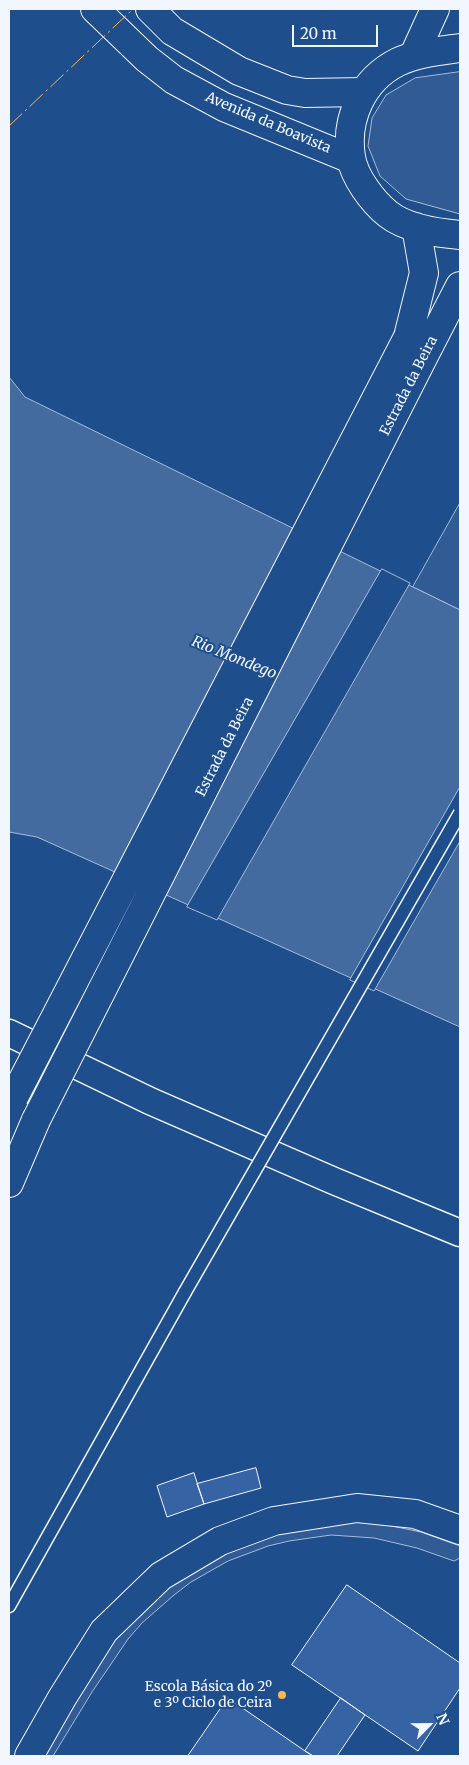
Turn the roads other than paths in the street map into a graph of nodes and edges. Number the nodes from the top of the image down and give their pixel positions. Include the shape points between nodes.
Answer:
1 (95, 9) edge
2 (150, 9) edge
3 (435, 9) edge
4 (460, 48) edge
5 (414, 55) junction
6 (363, 92) junction
7 (351, 158) junction
8 (416, 228) junction
9 (460, 235) edge
10 (460, 286) edge
11 (418, 341) junction
12 (460, 814) edge
13 (9, 1033) edge
14 (12, 1104) edge
15 (9, 1183) edge
16 (460, 1233) edge
17 (460, 1530) edge
18 (9, 1606) edge
19 (30, 1756) edge

1 - 7 main road, Avenida da Boavista via 174,80 224,107
2 - 6 main road via 172,31 239,71 287,90 305,93
3 - 5 main road
4 - 5 main road
5 - 6 main road via 377,76
6 - 7 main road via 350,124
7 - 8 main road via 373,199 389,214
8 - 9 main road
8 - 11 main road, Estrada da Beira via 424,273
10 - 11 main road, Estrada da Beira
11 - 14 main road, Estrada da Beira, bridge
11 - 15 main road, Estrada da Beira, bridge via 36,1120
12 - 18 lane, bridge
13 - 16 street via 159,1105
17 - 19 main road via 415,1514 357,1508 274,1521 220,1541 161,1576 104,1631

